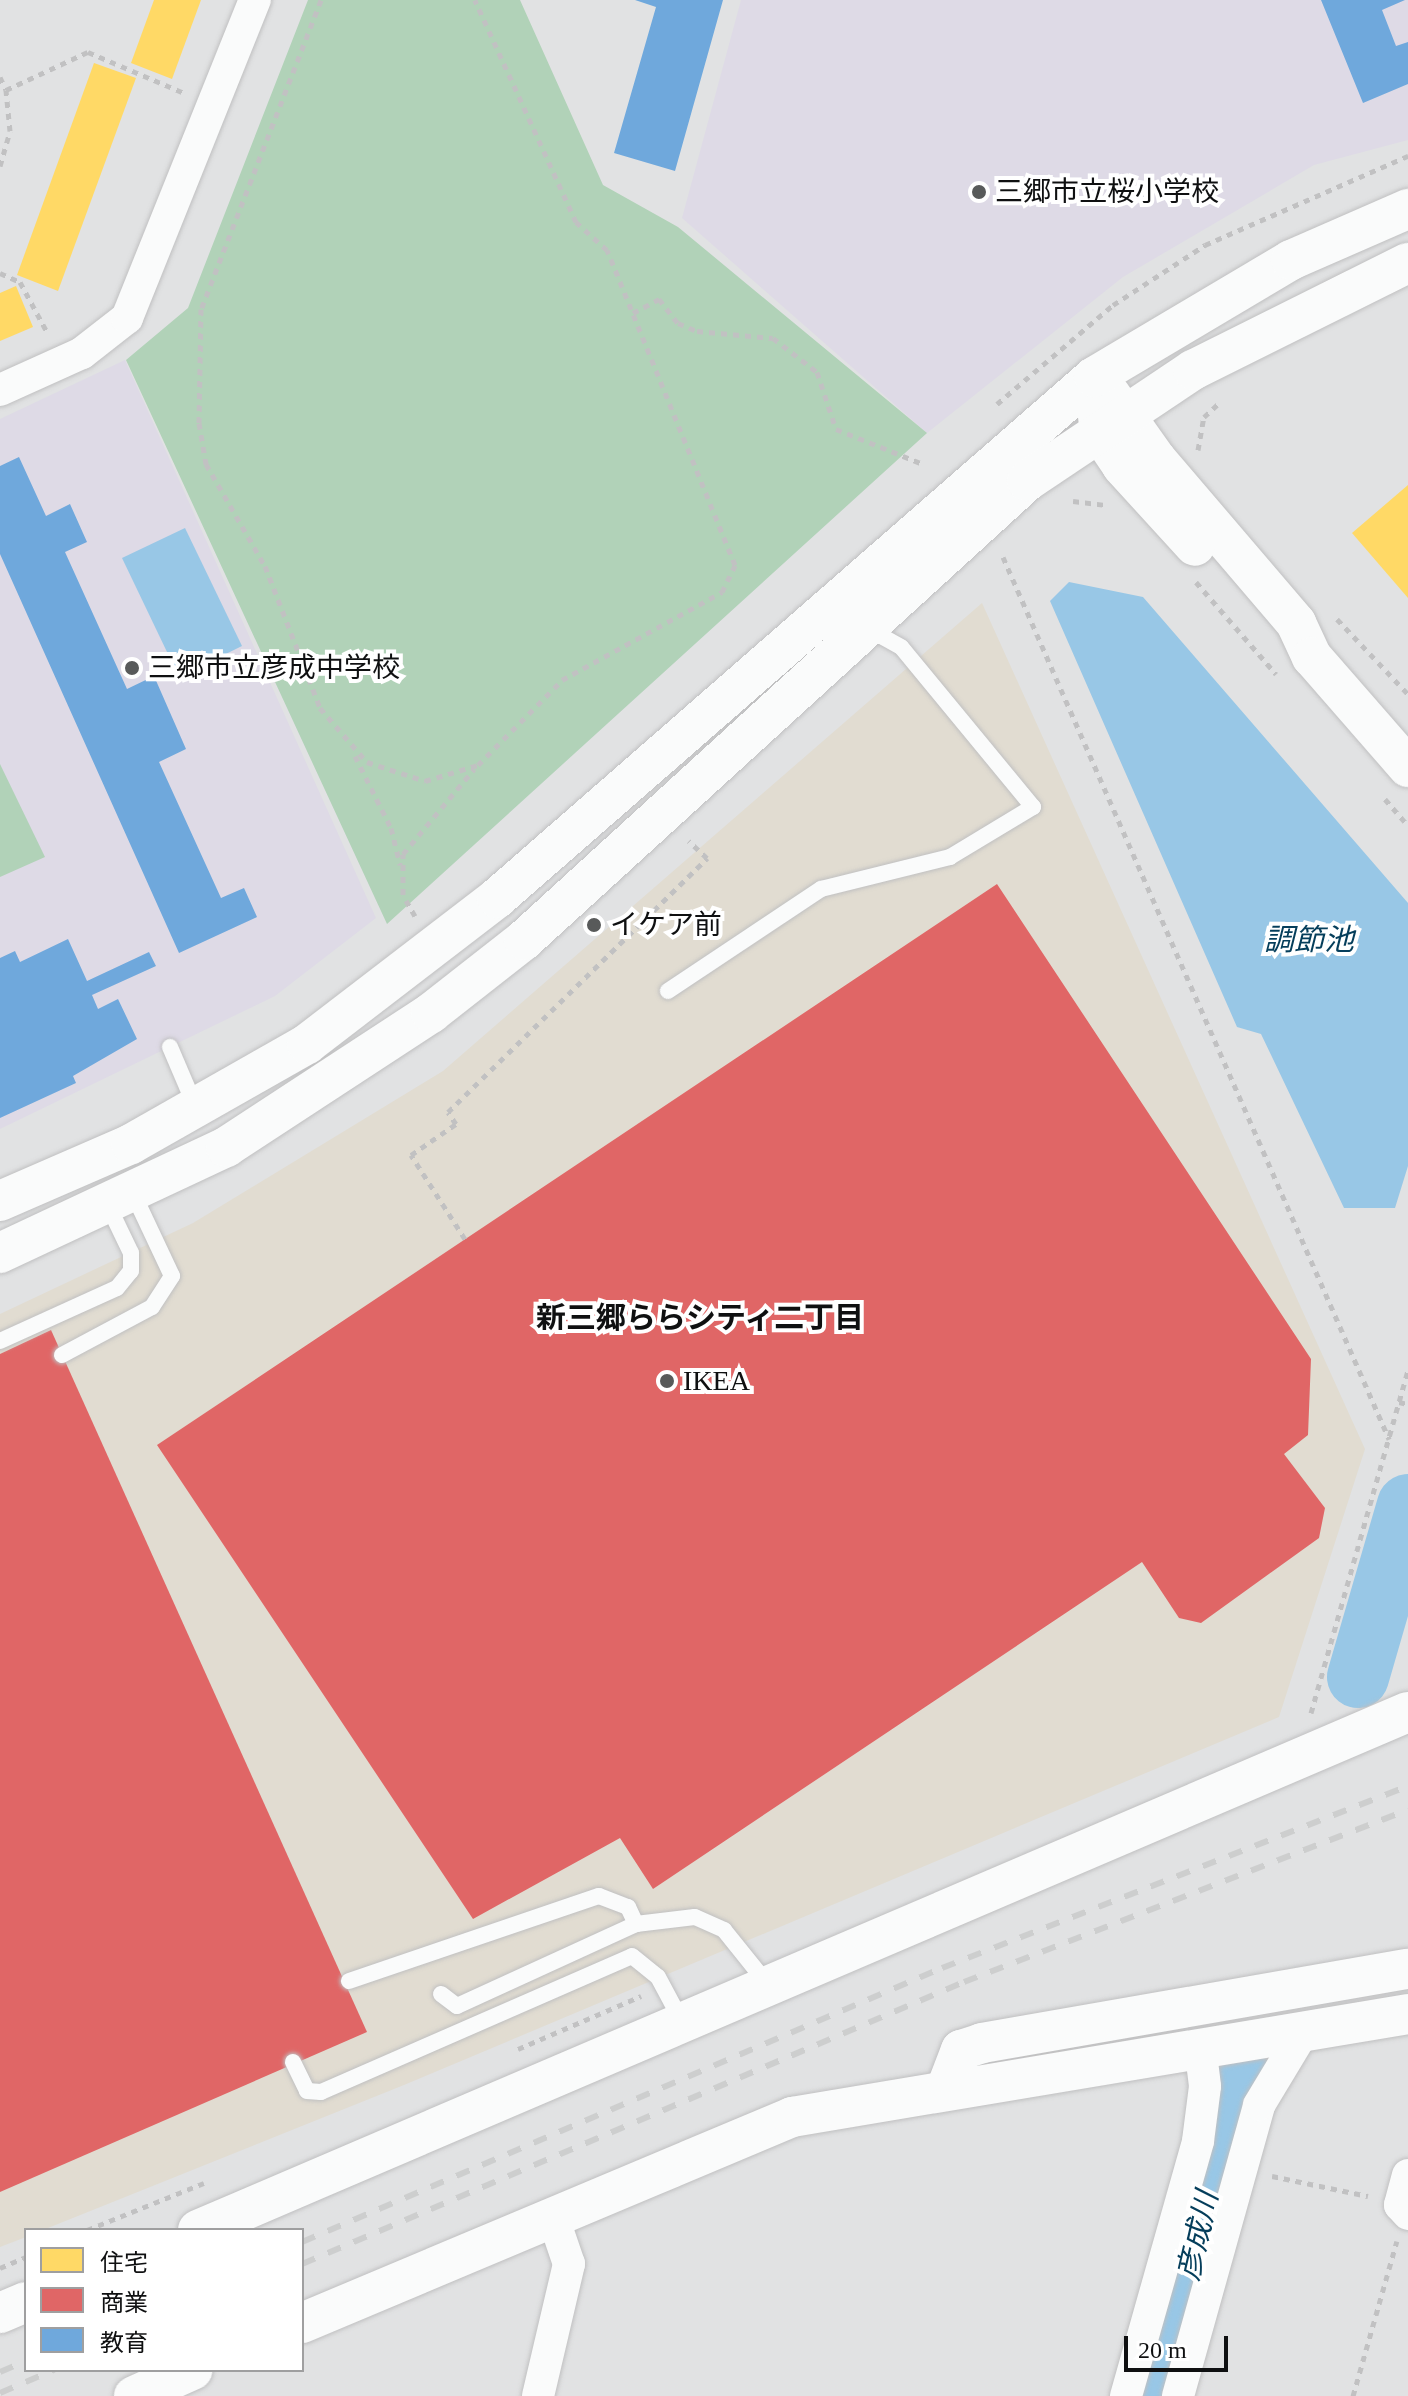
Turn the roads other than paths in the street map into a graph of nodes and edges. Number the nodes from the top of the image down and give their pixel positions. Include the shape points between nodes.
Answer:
1 (255, 0) edge
2 (1408, 209) edge
3 (1408, 263) edge
4 (1094, 377) junction
5 (0, 390) edge
6 (1115, 423) junction
7 (866, 627) junction
8 (1393, 778) edge
9 (668, 991) dead end
10 (170, 1047) dead end
11 (197, 1110) junction
12 (121, 1199) junction
13 (0, 1201) edge
14 (0, 1253) edge
15 (0, 1341) edge
16 (62, 1355) dead end
17 (1408, 1712) edge
18 (636, 1924) junction
19 (1397, 1971) edge
20 (349, 1981) dead end
21 (769, 1986) junction
22 (441, 1994) dead end
23 (1408, 2014) edge
24 (681, 2020) junction
25 (1303, 2032) junction
26 (1200, 2047) junction
27 (293, 2062) dead end
28 (946, 2089) junction
29 (553, 2217) junction
30 (203, 2228) edge
31 (24, 2303) edge
32 (0, 2313) edge
33 (304, 2322) edge
34 (188, 2372) edge
35 (134, 2396) edge
36 (538, 2396) edge
37 (1126, 2396) edge
38 (1178, 2396) edge

1 - 5 street via 141,296 101,343
2 - 4 street via 1291,260
3 - 6 street via 1193,370
4 - 6 street
4 - 11 street via 411,970
6 - 7 street via 983,518
6 - 8 street via 1156,459 1296,623 1298,671
7 - 9 lane via 901,647 1033,807 950,857 821,889
7 - 12 street via 524,940 431,1013 226,1147
10 - 11 lane
11 - 13 street
12 - 14 street
12 - 15 lane via 131,1271 117,1288
12 - 16 lane via 172,1276 152,1307
17 - 21 street
18 - 20 lane via 628,1907 599,1896
18 - 21 lane via 695,1917 724,1930
18 - 22 lane via 457,2006
19 - 28 street via 982,2043 961,2050
21 - 24 street
23 - 25 street
24 - 27 lane via 658,1977 632,1956 321,2092 307,2091
24 - 30 street
25 - 26 street
25 - 38 street via 1259,2105
26 - 28 street
26 - 37 street via 1205,2086 1198,2141
28 - 29 street via 792,2117
29 - 33 street
29 - 36 street via 569,2264
31 - 32 street
34 - 35 street

